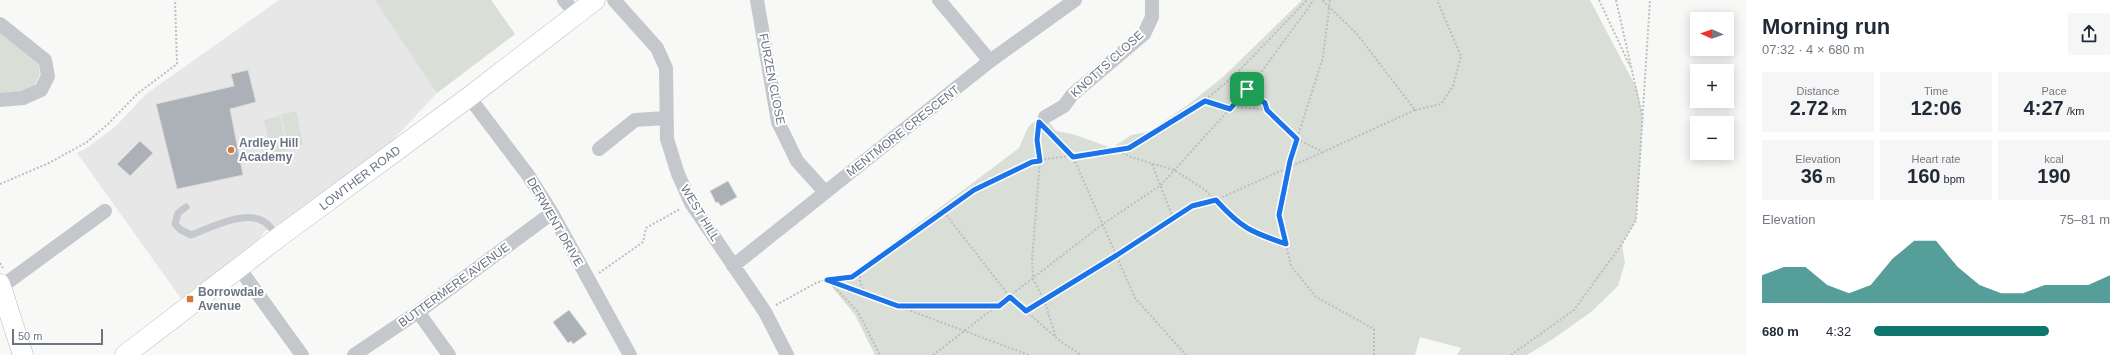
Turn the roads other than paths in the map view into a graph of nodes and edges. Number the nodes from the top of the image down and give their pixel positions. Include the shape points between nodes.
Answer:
1 (564, 0) edge
2 (595, 0) edge
3 (614, 0) edge
4 (757, 0) edge
5 (939, 0) edge
6 (1075, 0) edge
7 (1152, 0) edge
8 (577, 15) junction
9 (0, 24) edge
10 (990, 61) junction
11 (469, 97) junction
12 (0, 100) edge
13 (666, 118) junction
14 (1042, 119) road end
15 (599, 149) dead end
16 (826, 192) junction
17 (186, 207) dead end
18 (105, 211) dead end
19 (552, 213) junction
20 (279, 237) junction
21 (733, 266) junction
22 (239, 268) junction
23 (1, 286) edge
24 (418, 312) junction
25 (135, 353) edge
26 (23, 355) edge
27 (302, 355) edge
28 (354, 355) edge
29 (449, 355) edge
30 (630, 355) edge
31 (787, 355) edge

1 - 8 street
2 - 8 street, LOWTHER ROAD
3 - 13 street, WEST HILL via 657,48 666,68
4 - 16 street, FURZEN CLOSE via 778,122 797,161
5 - 10 street
6 - 10 street, MENTMORE CRESCENT
7 - 14 street, KNOTTS CLOSE via 1152,17 1144,34 1072,95 1064,106
8 - 11 street, LOWTHER ROAD
9 - 12 street via 44,60 48,76 41,90 23,98
10 - 16 street, MENTMORE CRESCENT
11 - 19 street, DERWENT DRIVE via 528,175
11 - 20 street, LOWTHER ROAD
13 - 15 street via 635,120
13 - 21 street, WEST HILL via 667,139 691,203
16 - 21 street, MENTMORE CRESCENT
17 - 20 lane via 178,213 176,224 191,235 232,219 252,218 268,224
18 - 23 street
19 - 24 street, BUTTERMERE AVENUE
19 - 30 street, DERWENT DRIVE
20 - 22 street, LOWTHER ROAD
21 - 31 street, WEST HILL via 765,312
22 - 25 street, LOWTHER ROAD
22 - 27 street
23 - 26 street
24 - 28 street, BUTTERMERE AVENUE
24 - 29 street

